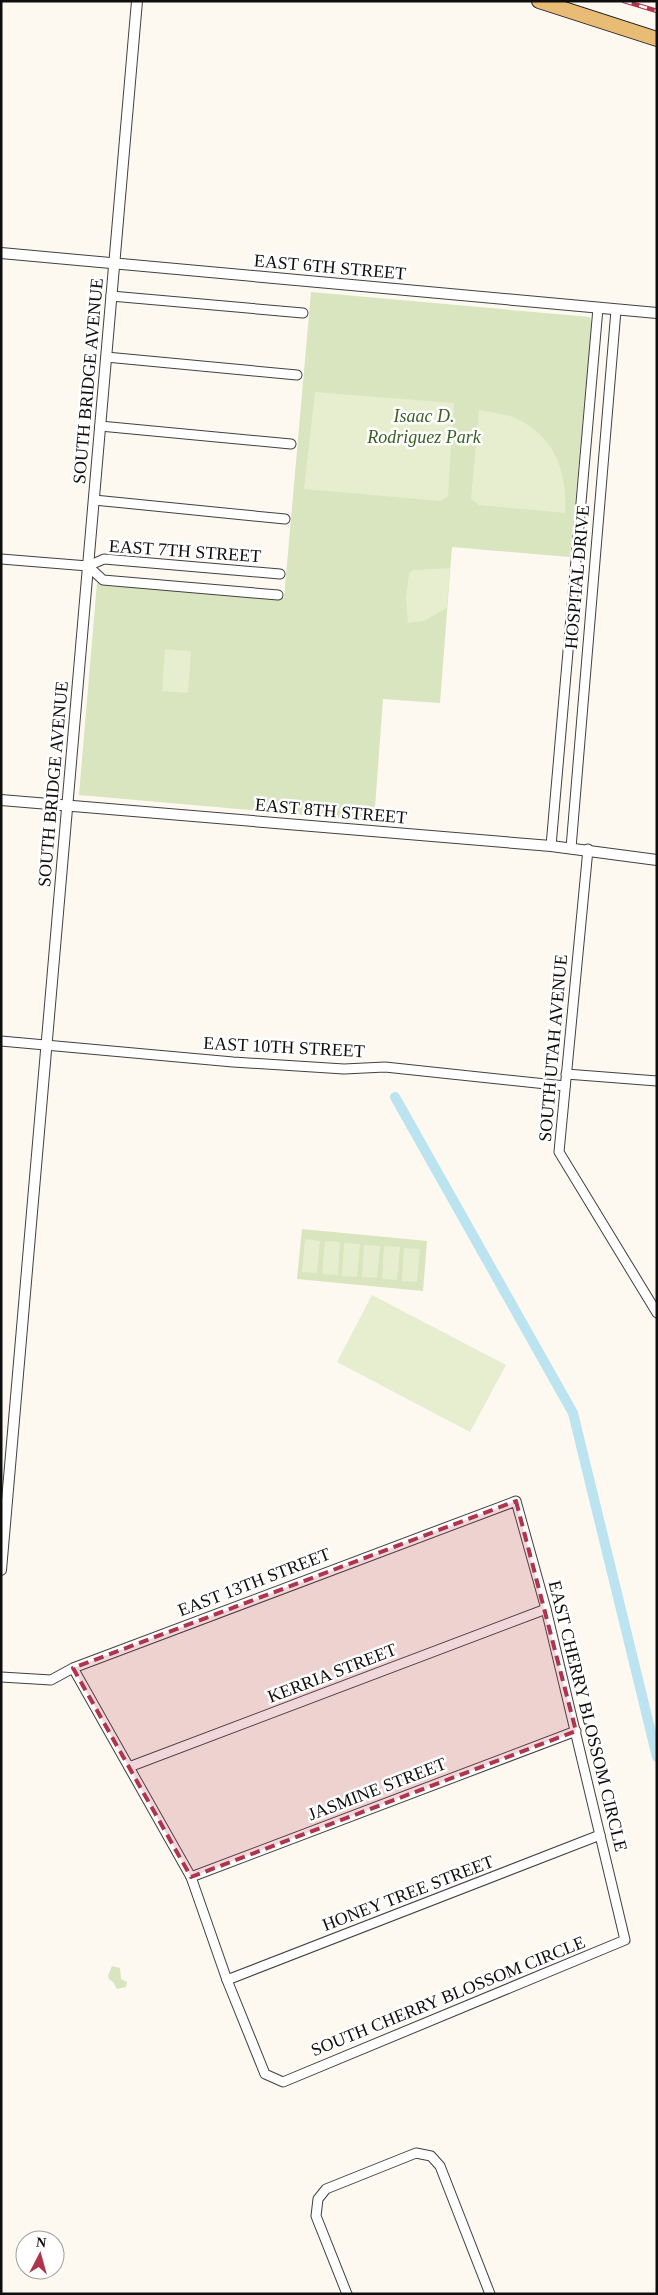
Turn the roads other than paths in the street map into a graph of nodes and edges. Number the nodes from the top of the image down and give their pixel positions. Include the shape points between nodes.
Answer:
1 (137, 1) edge
2 (539, 1) edge
3 (657, 39) edge
4 (1, 253) edge
5 (114, 264) junction
6 (111, 296) junction
7 (598, 308) junction
8 (616, 310) junction
9 (303, 313) dead end
10 (657, 313) edge
11 (106, 357) junction
12 (297, 375) dead end
13 (100, 426) junction
14 (291, 444) dead end
15 (94, 500) junction
16 (285, 519) dead end
17 (1, 559) edge
18 (88, 566) junction
19 (280, 574) dead end
20 (278, 596) dead end
21 (1, 800) edge
22 (67, 805) junction
23 (551, 846) junction
24 (571, 848) junction
25 (588, 849) junction
26 (657, 860) edge
27 (1, 1041) edge
28 (48, 1045) junction
29 (566, 1074) junction
30 (657, 1081) edge
31 (565, 1086) junction
32 (657, 1313) edge
33 (516, 1500) joint
34 (4, 1511) edge
35 (1, 1570) edge
36 (546, 1609) junction
37 (73, 1668) junction
38 (1, 1678) edge
39 (576, 1731) junction
40 (129, 1767) junction
41 (600, 1835) junction
42 (190, 1877) junction
43 (626, 1940) joint
44 (227, 1980) junction
45 (347, 2294) edge
46 (490, 2294) edge

1 - 5 street, SOUTH BRIDGE AVENUE
2 - 3 main road
4 - 5 street, EAST 6TH STREET
5 - 6 street, SOUTH BRIDGE AVENUE
5 - 7 street, EAST 6TH STREET
6 - 9 street
6 - 11 street, SOUTH BRIDGE AVENUE
7 - 8 street, EAST 6TH STREET
7 - 23 street, HOSPITAL DRIVE
8 - 10 street, EAST 6TH STREET
8 - 24 street, HOSPITAL DRIVE
11 - 12 street
11 - 13 street, SOUTH BRIDGE AVENUE
13 - 14 street
13 - 15 street, SOUTH BRIDGE AVENUE
15 - 16 street
15 - 18 street, SOUTH BRIDGE AVENUE
17 - 18 street, EAST 7TH STREET
18 - 19 street, EAST 7TH STREET via 104,559
18 - 20 street, EAST 7TH STREET via 103,580
18 - 22 street, SOUTH BRIDGE AVENUE
21 - 22 street, EAST 8TH STREET
22 - 23 street, EAST 8TH STREET
22 - 28 street, SOUTH BRIDGE AVENUE
23 - 24 street, EAST 8TH STREET
24 - 25 street, EAST 8TH STREET
25 - 26 street, EAST 8TH STREET
25 - 29 street, SOUTH UTAH AVENUE
27 - 28 street, EAST 10TH STREET
28 - 31 street, EAST 10TH STREET via 344,1070 385,1067
28 - 34 street, SOUTH BRIDGE AVENUE
29 - 30 street
29 - 31 street, SOUTH UTAH AVENUE
31 - 32 street, SOUTH UTAH AVENUE via 559,1152
33 - 36 street, EAST CHERRY BLOSSOM CIRCLE
33 - 37 street, EAST 13TH STREET
34 - 35 street, SOUTH BRIDGE AVENUE
36 - 39 street, EAST CHERRY BLOSSOM CIRCLE
36 - 40 street, KERRIA STREET
37 - 38 street, EAST 13TH STREET via 51,1680
37 - 40 street
39 - 41 street, EAST CHERRY BLOSSOM CIRCLE
39 - 42 street, JASMINE STREET
40 - 42 street
41 - 43 street, EAST CHERRY BLOSSOM CIRCLE
41 - 44 street, HONEY TREE STREET
42 - 44 street
43 - 44 street, SOUTH CHERRY BLOSSOM CIRCLE via 283,2082 265,2074
45 - 46 street via 316,2216 318,2200 326,2189 416,2154 431,2156 440,2166

